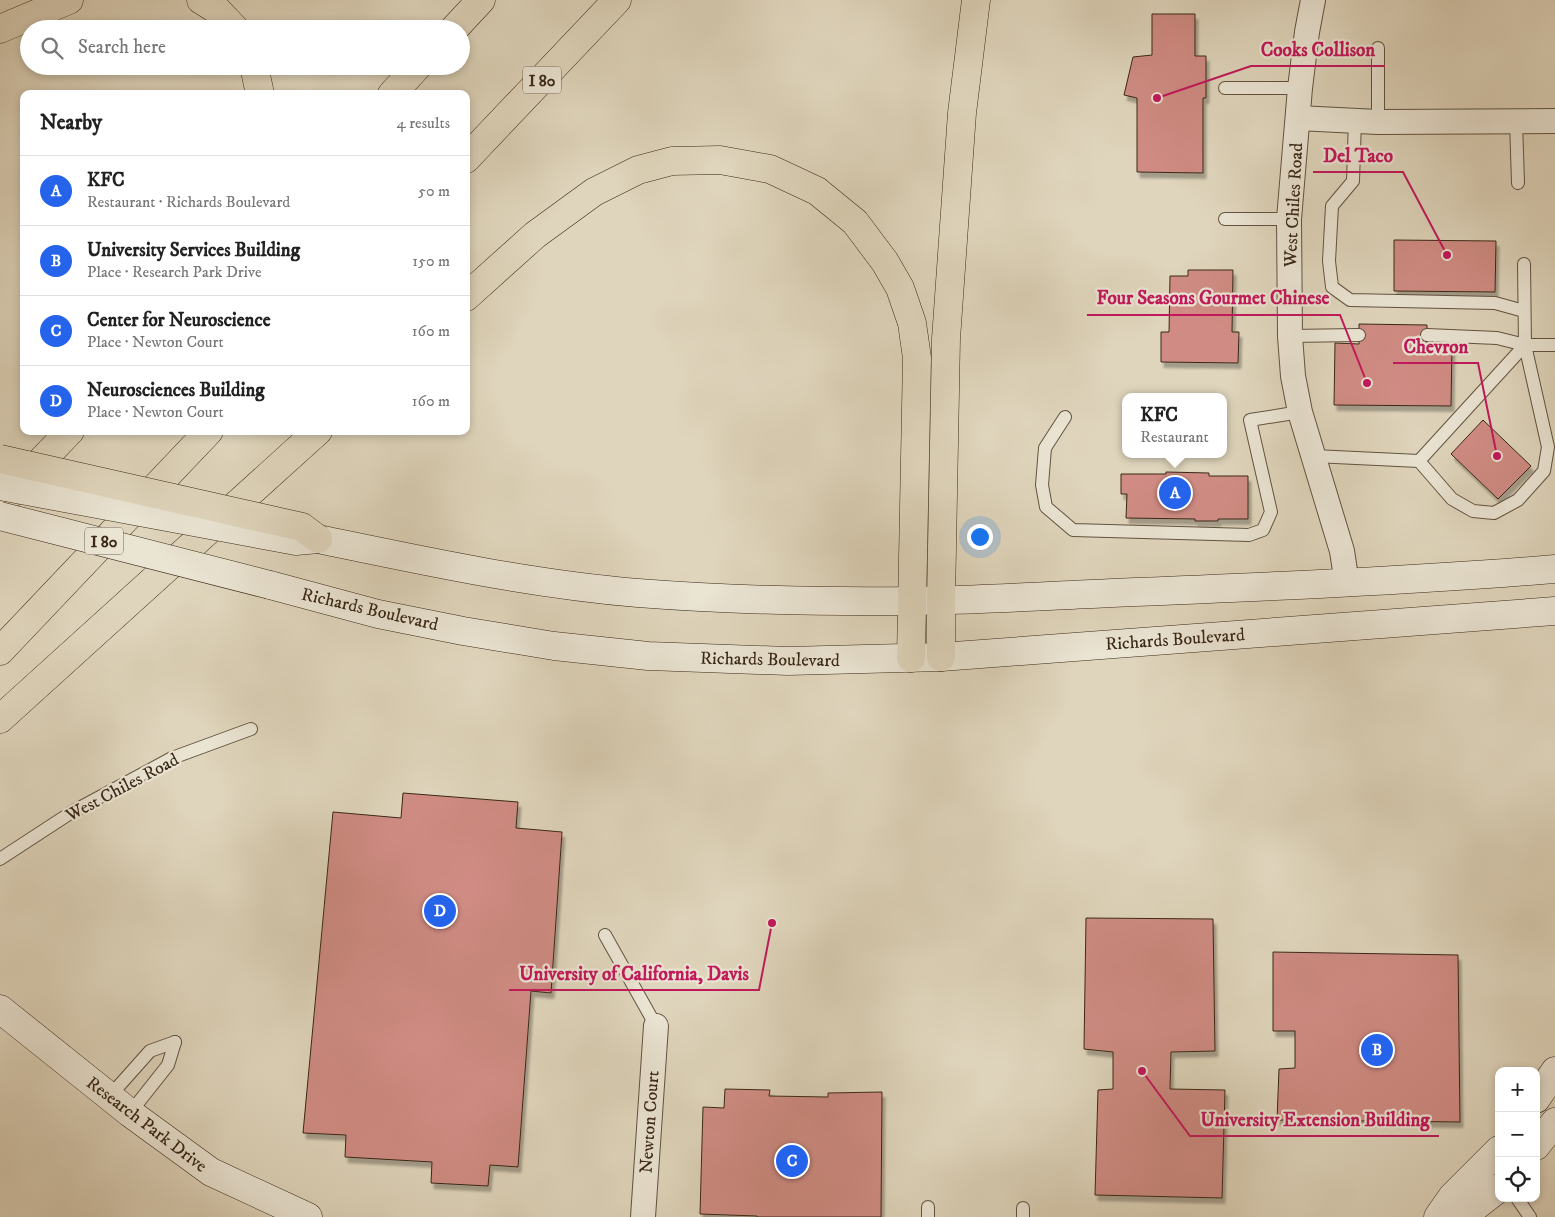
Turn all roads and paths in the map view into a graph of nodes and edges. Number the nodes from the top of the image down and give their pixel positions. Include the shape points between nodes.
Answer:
1 (68, 0) edge
2 (201, 0) edge
3 (481, 0) edge
4 (618, 0) edge
5 (976, 0) edge
6 (1313, 0) edge
7 (20, 20) edge
8 (21, 20) edge
9 (226, 20) edge
10 (462, 20) edge
11 (0, 29) edge
12 (1378, 48) dead end
13 (256, 75) edge
14 (410, 75) edge
15 (1225, 88) dead end
16 (1300, 88) junction
17 (259, 90) edge
18 (396, 90) edge
19 (1298, 118) junction
20 (1354, 120) junction
21 (1516, 121) junction
22 (1555, 121) edge
23 (1378, 122) junction
24 (470, 156) edge
25 (1518, 183) dead end
26 (1225, 219) dead end
27 (1289, 219) junction
28 (1524, 264) dead end
29 (470, 293) edge
30 (1524, 311) junction
31 (1358, 335) dead end
32 (1427, 335) dead end
33 (1290, 336) junction
34 (1525, 344) junction
35 (1555, 344) edge
36 (1300, 412) junction
37 (1065, 417) dead end
38 (66, 435) edge
39 (204, 435) edge
40 (314, 435) edge
41 (1314, 456) junction
42 (0, 458) edge
43 (1419, 461) junction
44 (0, 486) edge
45 (0, 504) edge
46 (0, 516) edge
47 (318, 539) junction
48 (1555, 569) edge
49 (1347, 584) junction
50 (941, 600) junction
51 (912, 601) junction
52 (1555, 611) edge
53 (0, 651) edge
54 (941, 657) junction
55 (911, 658) junction
56 (0, 719) edge
57 (251, 730) dead end
58 (0, 859) edge
59 (605, 936) dead end
60 (0, 1009) edge
61 (656, 1026) joint
62 (1555, 1071) edge
63 (1540, 1093) edge
64 (109, 1097) junction
65 (130, 1114) junction
66 (1555, 1122) edge
67 (1540, 1141) edge
68 (1495, 1154) edge
69 (1495, 1191) edge
70 (1520, 1202) edge
71 (308, 1217) edge
72 (643, 1217) edge
73 (1438, 1217) edge
74 (1462, 1217) edge
75 (1530, 1217) edge

1 - 8 highway
2 - 9 highway
3 - 10 highway
4 - 24 highway, I 80
5 - 50 highway via 962,113 946,339
6 - 16 street, West Chiles Road
7 - 11 highway
12 - 23 lane
13 - 17 highway
14 - 18 highway
15 - 16 lane
16 - 19 street, West Chiles Road
19 - 20 street
19 - 27 street, West Chiles Road
20 - 23 street
20 - 30 lane via 1353,181 1332,206 1329,261 1332,287 1350,300 1495,303
21 - 22 street
21 - 23 street
21 - 25 lane
26 - 27 lane
27 - 33 street, West Chiles Road
28 - 30 lane
29 - 51 highway via 535,236 594,192 638,170 672,161 720,160 770,169 817,191 855,222 885,262 900,288 912,323 917,358
30 - 34 lane
31 - 33 lane
32 - 34 lane via 1497,338
33 - 36 street, West Chiles Road
34 - 35 lane
34 - 43 lane
34 - 43 lane via 1548,447 1544,471 1518,500 1494,513 1474,511 1452,499
36 - 37 lane via 1250,420 1271,512 1263,530 1249,535 1073,530 1046,507 1042,485 1044,448
36 - 41 street, West Chiles Road
38 - 45 highway
39 - 53 highway, I 80
40 - 56 highway
41 - 43 lane
41 - 49 street, West Chiles Road via 1342,550
42 - 47 highway, bridge via 302,527
44 - 47 main road, bridge via 296,541
46 - 55 main road, Richards Boulevard, bridge via 378,614 554,646 638,655 788,661
47 - 51 main road via 524,580 638,592 756,599
48 - 49 main road
49 - 50 main road
50 - 51 main road
50 - 54 highway
51 - 55 highway
52 - 54 main road, Richards Boulevard
54 - 55 main road, Richards Boulevard
57 - 58 lane, West Chiles Road via 172,758 72,812
59 - 61 lane
60 - 64 main road, Research Park Drive
61 - 72 street, Newton Court
62 - 63 main road
64 - 65 main road, Research Park Drive
64 - 65 lane via 150,1050 175,1042 168,1065
65 - 71 main road, Research Park Drive via 211,1172
66 - 67 main road
68 - 73 main road via 1452,1197
69 - 74 main road
70 - 75 lane

